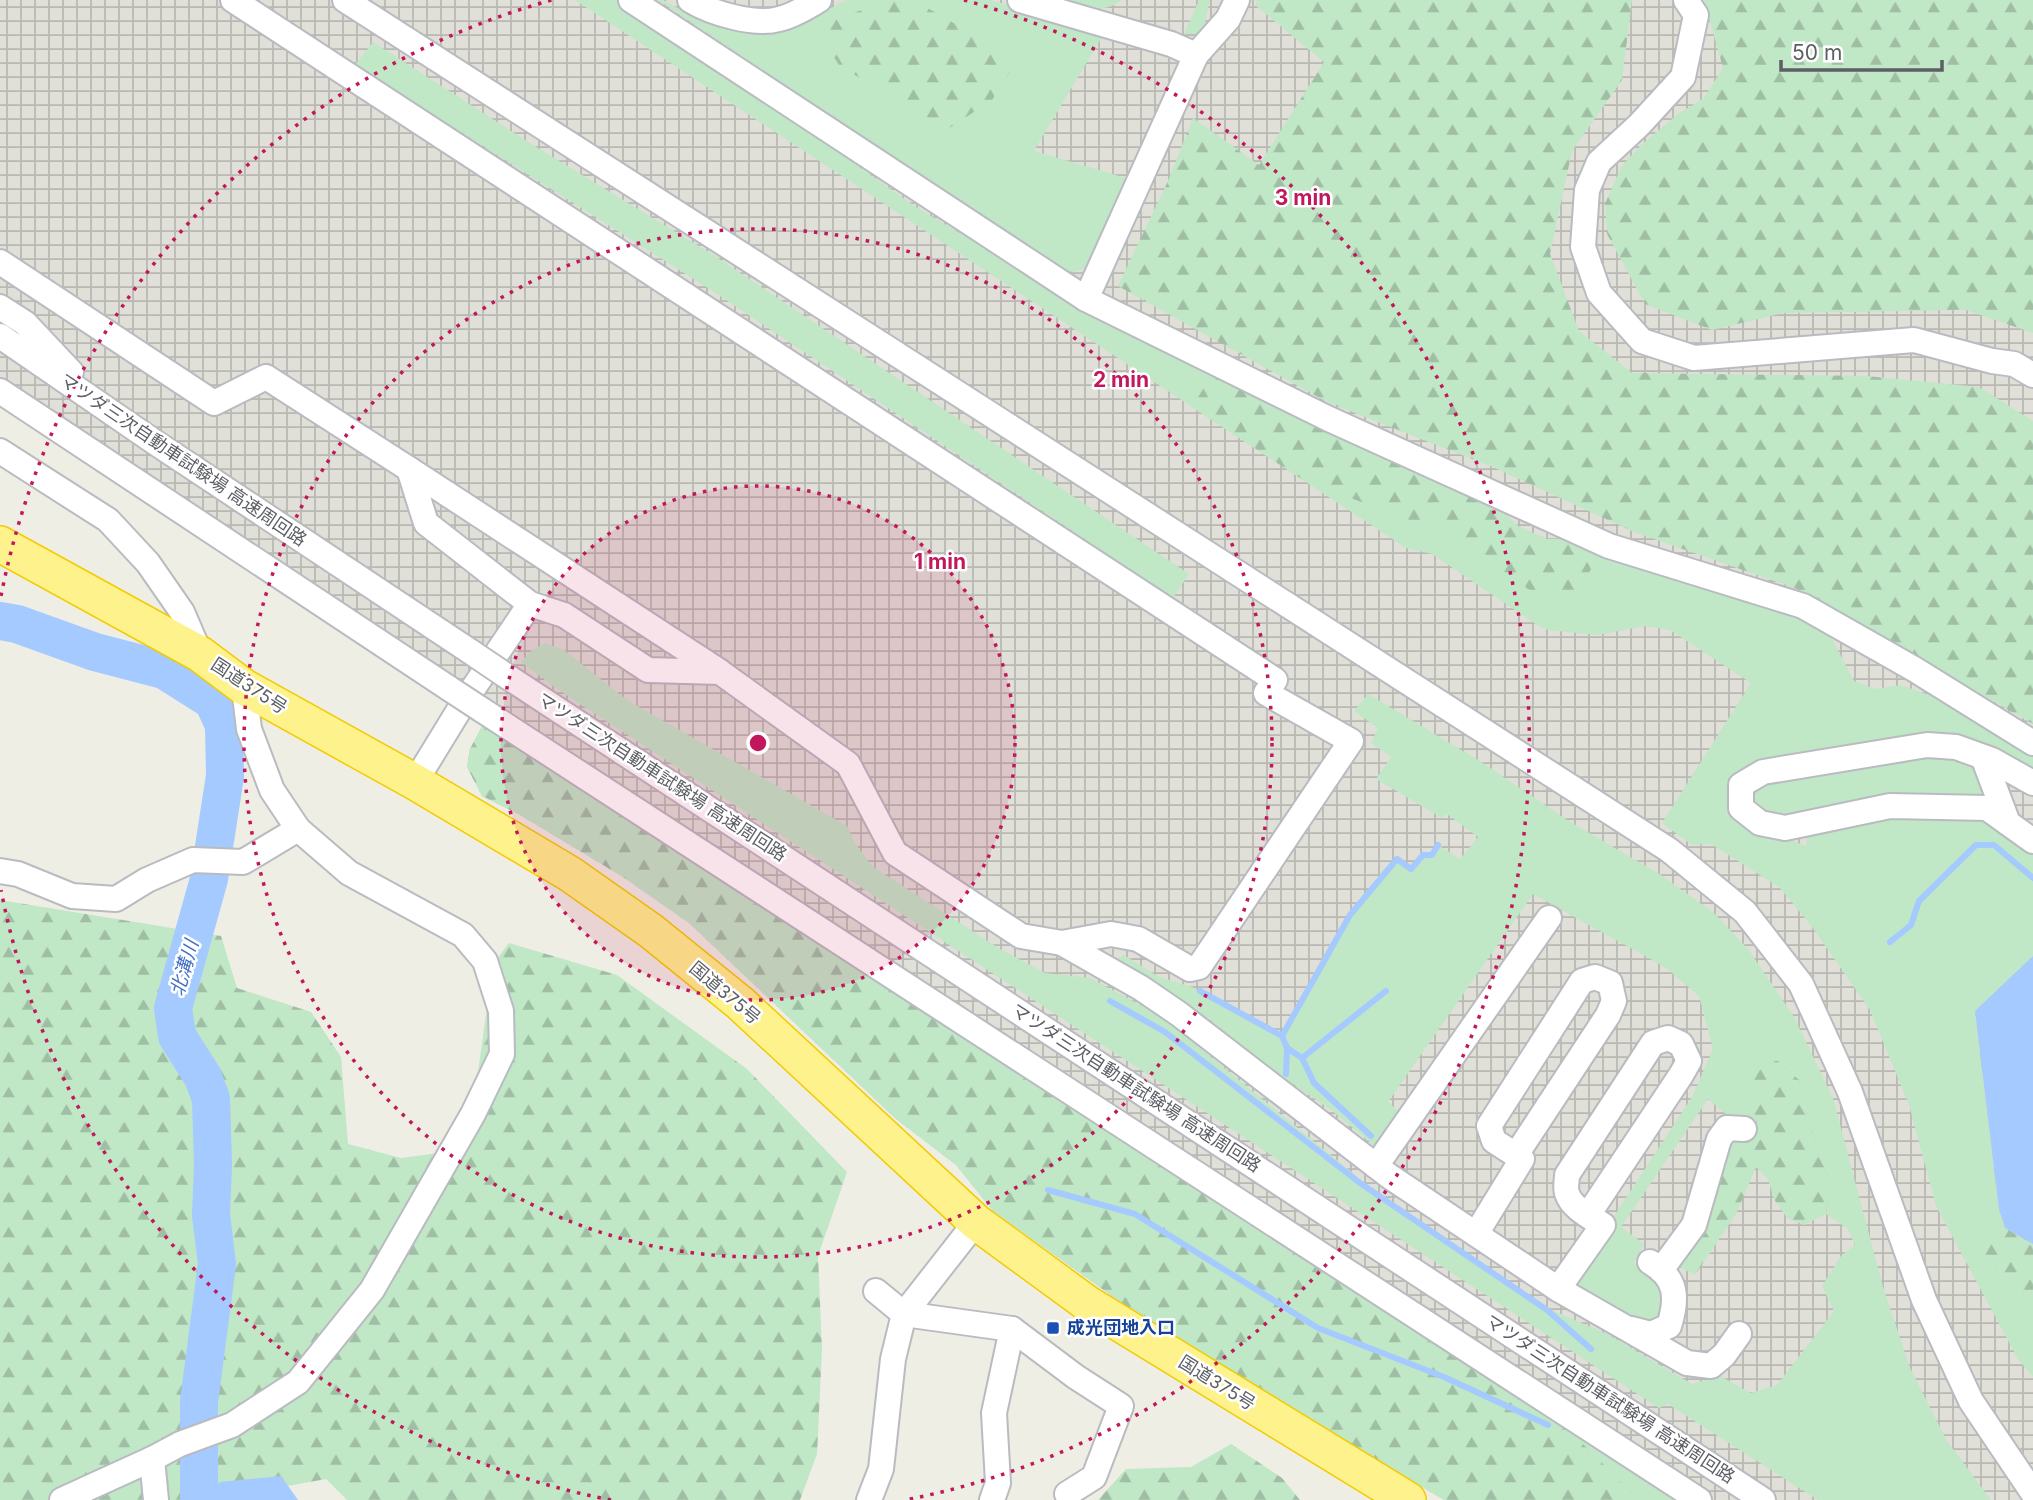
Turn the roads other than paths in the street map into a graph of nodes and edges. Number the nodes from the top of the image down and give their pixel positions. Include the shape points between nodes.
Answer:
1 (233, 0) edge
2 (345, 0) edge
3 (631, 0) edge
4 (690, 0) edge
5 (819, 0) edge
6 (1020, 0) edge
7 (1220, 0) edge
8 (1237, 0) edge
9 (1686, 0) edge
10 (1204, 46) junction
11 (0, 262) edge
12 (1086, 299) junction
13 (0, 307) edge
14 (0, 336) edge
15 (2033, 375) edge
16 (0, 391) edge
17 (104, 407) junction
18 (0, 451) edge
19 (409, 469) junction
20 (0, 544) edge
21 (530, 604) junction
22 (200, 654) junction
23 (720, 672) junction
24 (244, 687) junction
25 (2033, 743) edge
26 (1983, 757) junction
27 (415, 782) junction
28 (2033, 783) edge
29 (2008, 823) junction
30 (298, 830) junction
31 (2033, 841) edge
32 (0, 871) edge
33 (1549, 918) dead end
34 (1062, 943) junction
35 (1744, 1129) dead end
36 (1516, 1155) junction
37 (1376, 1166) junction
38 (1588, 1215) junction
39 (976, 1222) junction
40 (1476, 1234) junction
41 (1558, 1289) junction
42 (876, 1291) dead end
43 (904, 1314) junction
44 (1624, 1327) junction
45 (1012, 1329) junction
46 (1739, 1334) dead end
47 (152, 1459) junction
48 (2033, 1493) edge
49 (1067, 1494) dead end
50 (62, 1500) edge
51 (156, 1500) edge
52 (869, 1500) edge
53 (992, 1500) edge
54 (1408, 1500) edge
55 (1699, 1500) edge
56 (1763, 1500) edge

1 - 34 street via 1275,680 1266,694 1351,741 1199,967 1190,969 1138,939 1111,934
2 - 48 street via 1669,850 1745,912 1801,984 1850,1092 1924,1300 1971,1401
3 - 12 street
4 - 5 street via 707,10 743,19 778,20
6 - 10 street via 1171,44
7 - 10 street
8 - 10 street via 1228,19
9 - 15 street via 1696,15 1683,77 1599,162 1587,190 1583,247 1599,293 1642,341 1694,358 1914,340 2014,364
10 - 12 street
11 - 19 street via 214,403 266,377
12 - 25 street via 1329,419 1609,546 1803,606
13 - 17 street via 25,323
14 - 17 street, マツダ三次自動車試験場 高速周回路
16 - 55 street, bridge via 482,710
17 - 56 street, マツダ三次自動車試験場 高速周回路, bridge
18 - 22 street via 108,520 148,563 183,612
19 - 21 street via 426,523
19 - 23 street
20 - 22 highway, 国道375号
21 - 23 street via 564,615 648,670
21 - 27 street
22 - 24 highway, 国道375号
23 - 34 street via 848,764 895,853 1021,936
24 - 27 highway, 国道375号
24 - 30 street via 249,729 272,790
26 - 28 street
26 - 29 street
26 - 29 street via 1956,747 1927,745 1763,772 1741,785 1741,808 1760,823 1785,828 1889,806 1987,808
27 - 39 highway, 国道375号 via 570,874 651,931 740,1003
29 - 31 street
30 - 32 street via 243,862 193,860 116,899 72,896
30 - 47 street via 349,873 463,935 489,973 501,1010 502,1054 473,1114 372,1290 299,1382 232,1425
33 - 37 street
34 - 37 street via 1179,1014
35 - 44 street via 1727,1128 1719,1139 1694,1225 1654,1266 1674,1286 1669,1326 1651,1334
36 - 36 street via 1494,1141 1489,1126 1582,981 1595,977 1610,983 1615,1001 1608,1015
36 - 40 street via 1522,1159
37 - 40 street
38 - 38 street via 1567,1194 1567,1175 1653,1043 1668,1038 1681,1044 1689,1061
38 - 41 street via 1603,1226
39 - 43 street
39 - 54 highway, 国道375号 via 1088,1304
40 - 41 street
41 - 44 street
42 - 43 street
43 - 45 street
43 - 52 street via 893,1359 881,1469
44 - 46 street via 1687,1363 1711,1366
45 - 49 street via 1121,1406 1094,1476
45 - 53 street via 994,1413 998,1483
47 - 50 street
47 - 51 street

